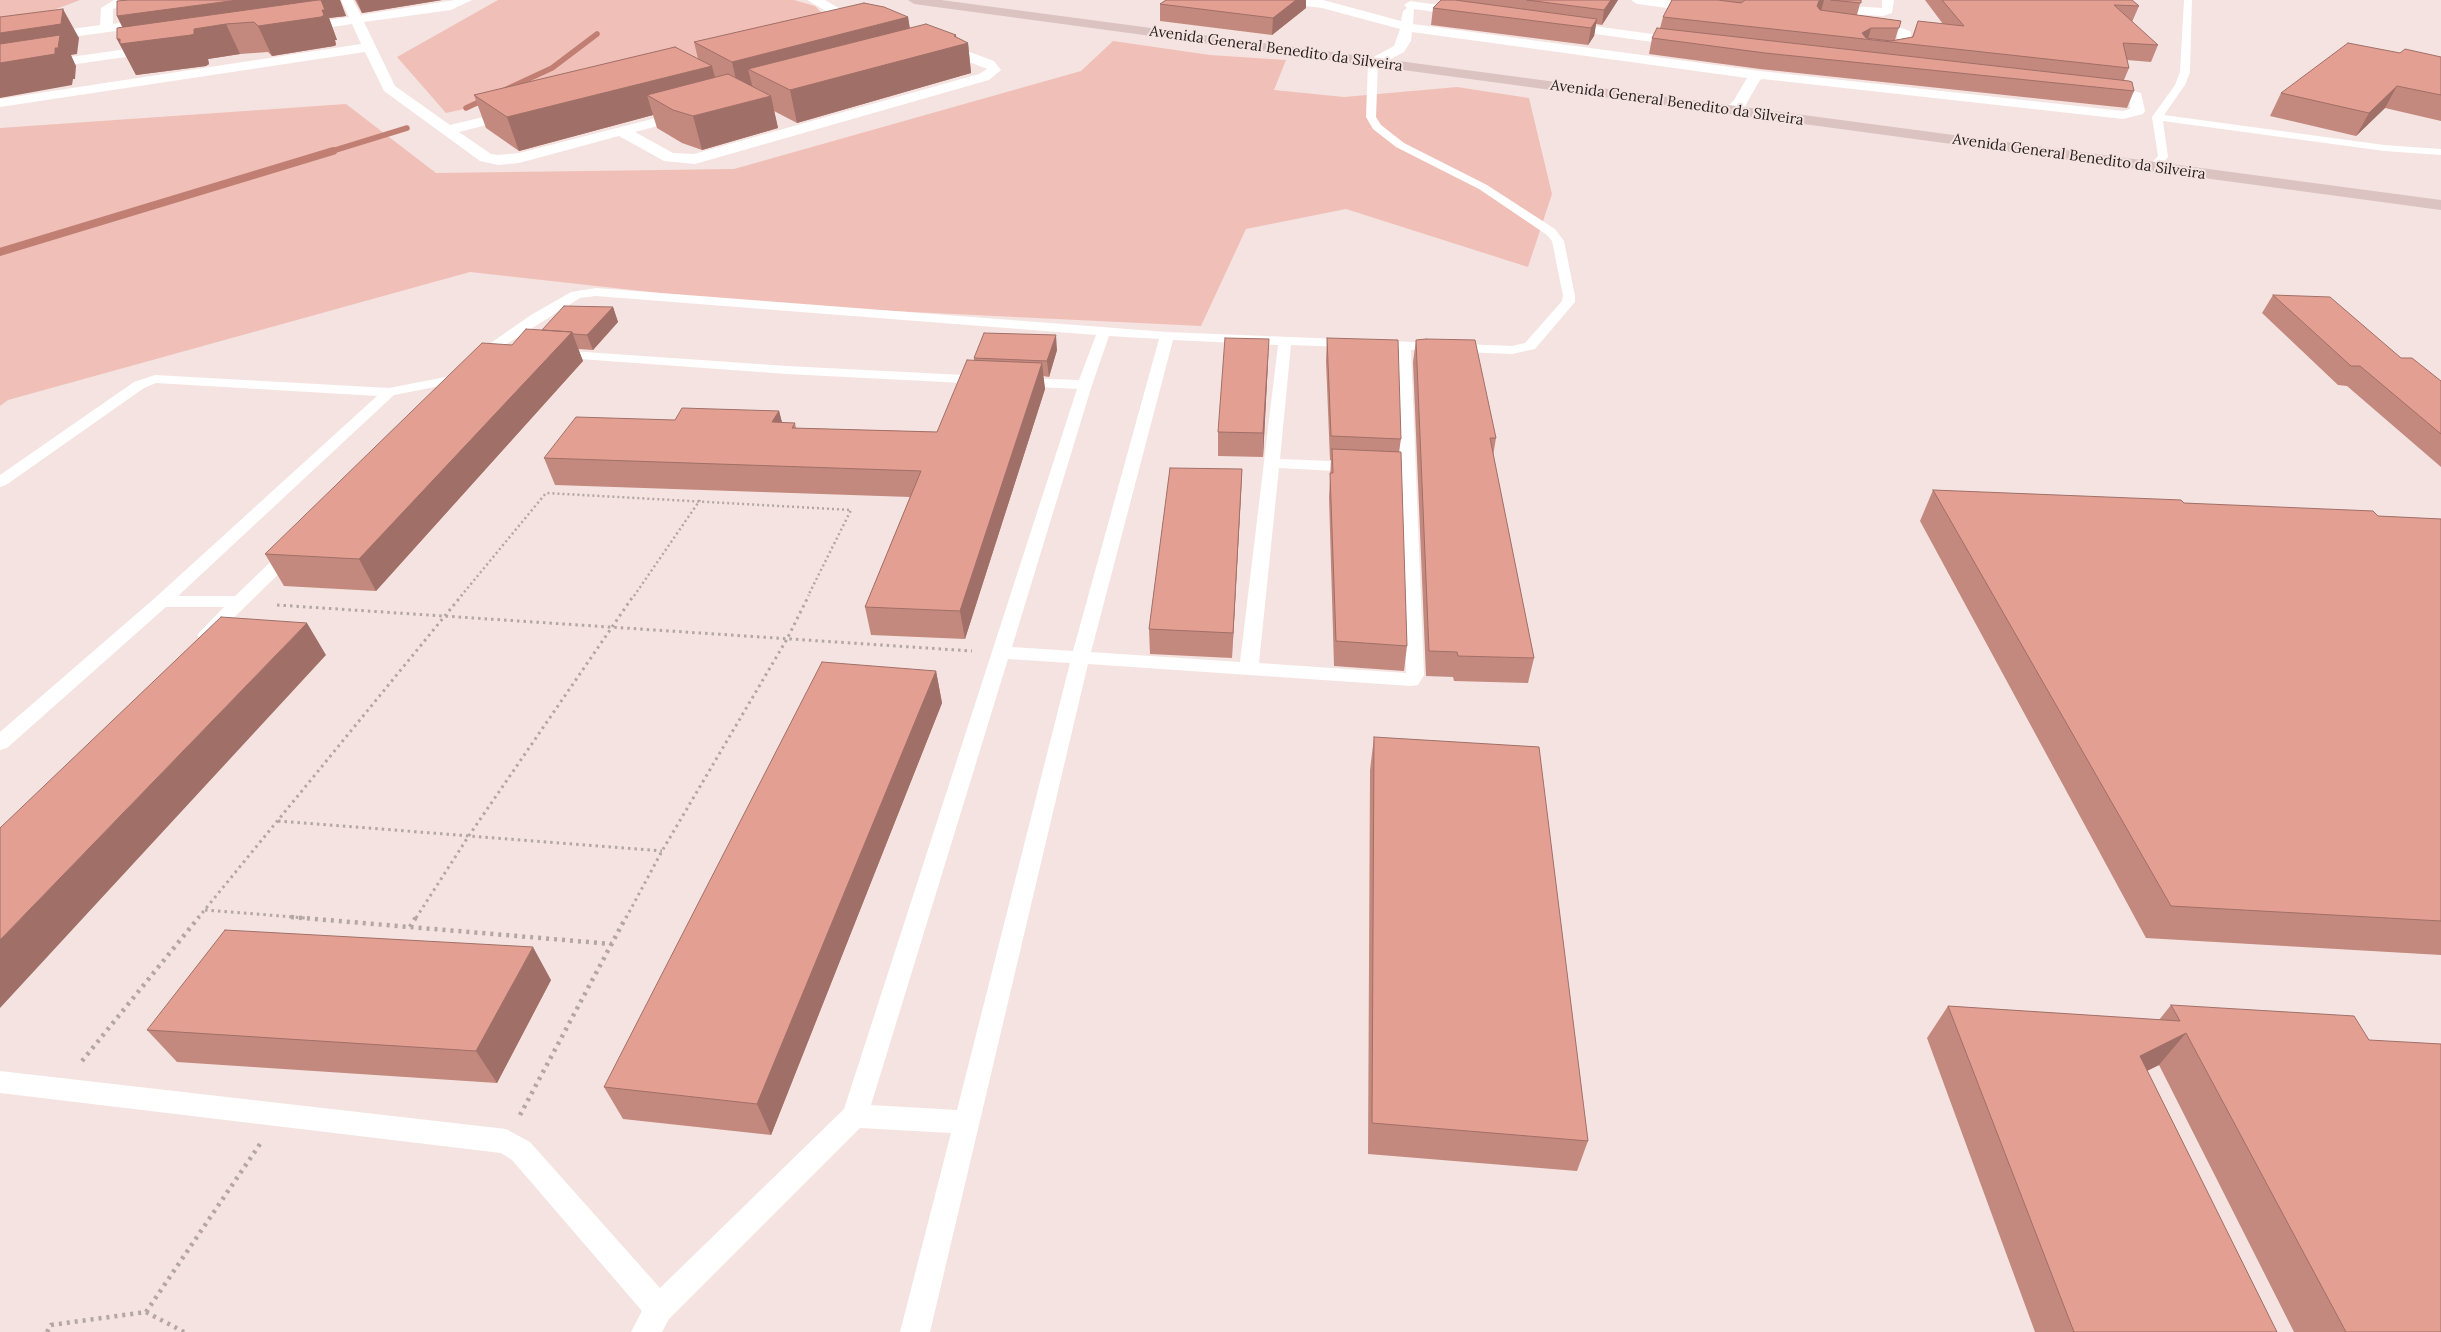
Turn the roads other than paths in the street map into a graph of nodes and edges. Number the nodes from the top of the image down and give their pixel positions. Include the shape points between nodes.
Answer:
1 (127, 0) edge
2 (347, 0) edge
3 (466, 0) edge
4 (813, 0) edge
5 (914, 0) edge
6 (1289, 0) edge
7 (1638, 0) edge
8 (1888, 0) edge
9 (2188, 0) edge
10 (1325, 2) edge
11 (1411, 2) edge
12 (1662, 4) junction
13 (1836, 8) dead end
14 (1718, 10) edge
15 (1487, 16) edge
16 (1650, 18) dead end
17 (172, 19) edge
18 (356, 19) junction
19 (1624, 21) dead end
20 (1545, 24) edge
21 (1848, 25) edge
22 (1407, 27) junction
23 (106, 28) junction
24 (856, 29) edge
25 (1682, 29) edge
26 (282, 30) edge
27 (0, 43) edge
28 (922, 44) edge
29 (1698, 44) edge
30 (171, 46) edge
31 (369, 47) junction
32 (1857, 49) edge
33 (1373, 63) junction
34 (1871, 64) edge
35 (1891, 66) edge
36 (0, 71) edge
37 (1759, 75) junction
38 (2085, 87) edge
39 (0, 103) edge
40 (531, 110) edge
41 (700, 110) edge
42 (1731, 110) junction
43 (2158, 117) junction
44 (779, 121) edge
45 (447, 130) junction
46 (795, 130) junction
47 (621, 131) junction
48 (2441, 152) edge
49 (2154, 166) junction
50 (2441, 205) edge
51 (1104, 332) junction
52 (1167, 336) junction
53 (1285, 341) junction
54 (1404, 345) junction
55 (519, 351) edge
56 (539, 352) edge
57 (475, 364) junction
58 (1085, 385) junction
59 (389, 392) junction
60 (440, 399) edge
61 (1270, 462) junction
62 (1368, 468) edge
63 (0, 482) edge
64 (303, 539) edge
65 (162, 601) junction
66 (241, 602) junction
67 (198, 643) edge
68 (1000, 652) junction
69 (1081, 656) junction
70 (1250, 669) junction
71 (0, 743) edge
72 (0, 1082) edge
73 (855, 1116) junction
74 (966, 1122) junction
75 (659, 1309) junction
76 (646, 1332) edge
77 (915, 1332) edge

1 - 23 street via 107,8
2 - 18 street
3 - 18 street via 451,6
4 - 24 street via 838,14 881,21
5 - 33 main road, Avenida General Benedito da Silveira
6 - 10 street
7 - 12 street
8 - 13 street via 1888,10 1883,12
9 - 43 lane via 2185,72
10 - 22 street
11 - 15 street
11 - 22 street
12 - 14 street
12 - 16 street
17 - 23 street
18 - 26 street
18 - 31 street
19 - 25 street
20 - 29 street
21 - 32 street via 1896,30 1904,34 1901,50 1895,52
22 - 33 street via 1399,49
22 - 37 street
23 - 27 street
28 - 46 street via 941,45 988,64 994,72
30 - 36 street
31 - 39 street via 240,61
31 - 45 street via 389,88
33 - 42 main road, Avenida General Benedito da Silveira
33 - 54 lane via 1371,117 1377,127 1400,145 1483,187 1551,232 1558,241 1569,296 1568,302 1530,346 1523,349
34 - 35 street
37 - 38 street via 2123,115 2138,111 2136,96 2132,94
37 - 42 street via 1755,76 1740,103
40 - 45 street
41 - 47 street
42 - 49 main road, Avenida General Benedito da Silveira
43 - 48 lane via 2384,148
43 - 49 lane via 2163,157
44 - 46 street
45 - 47 street via 484,157 498,160 519,158
46 - 47 street via 708,156 683,159 668,156
49 - 50 main road, Avenida General Benedito da Silveira
51 - 52 lane
51 - 57 lane via 586,293 536,318
51 - 58 lane
52 - 53 lane
52 - 69 lane
53 - 54 lane
53 - 61 lane
54 - 70 lane via 1402,470 1414,678 1407,681
55 - 57 lane
56 - 58 lane via 787,370
57 - 59 lane
57 - 60 lane
58 - 68 lane
59 - 63 lane via 155,379 139,385
59 - 65 lane
61 - 62 lane
61 - 70 lane
64 - 66 lane
65 - 66 lane
65 - 71 lane
66 - 67 lane
68 - 69 lane
68 - 73 lane
69 - 70 lane
69 - 74 lane
72 - 75 lane via 506,1141 521,1152
73 - 74 lane
73 - 75 lane
74 - 77 lane
75 - 76 lane

